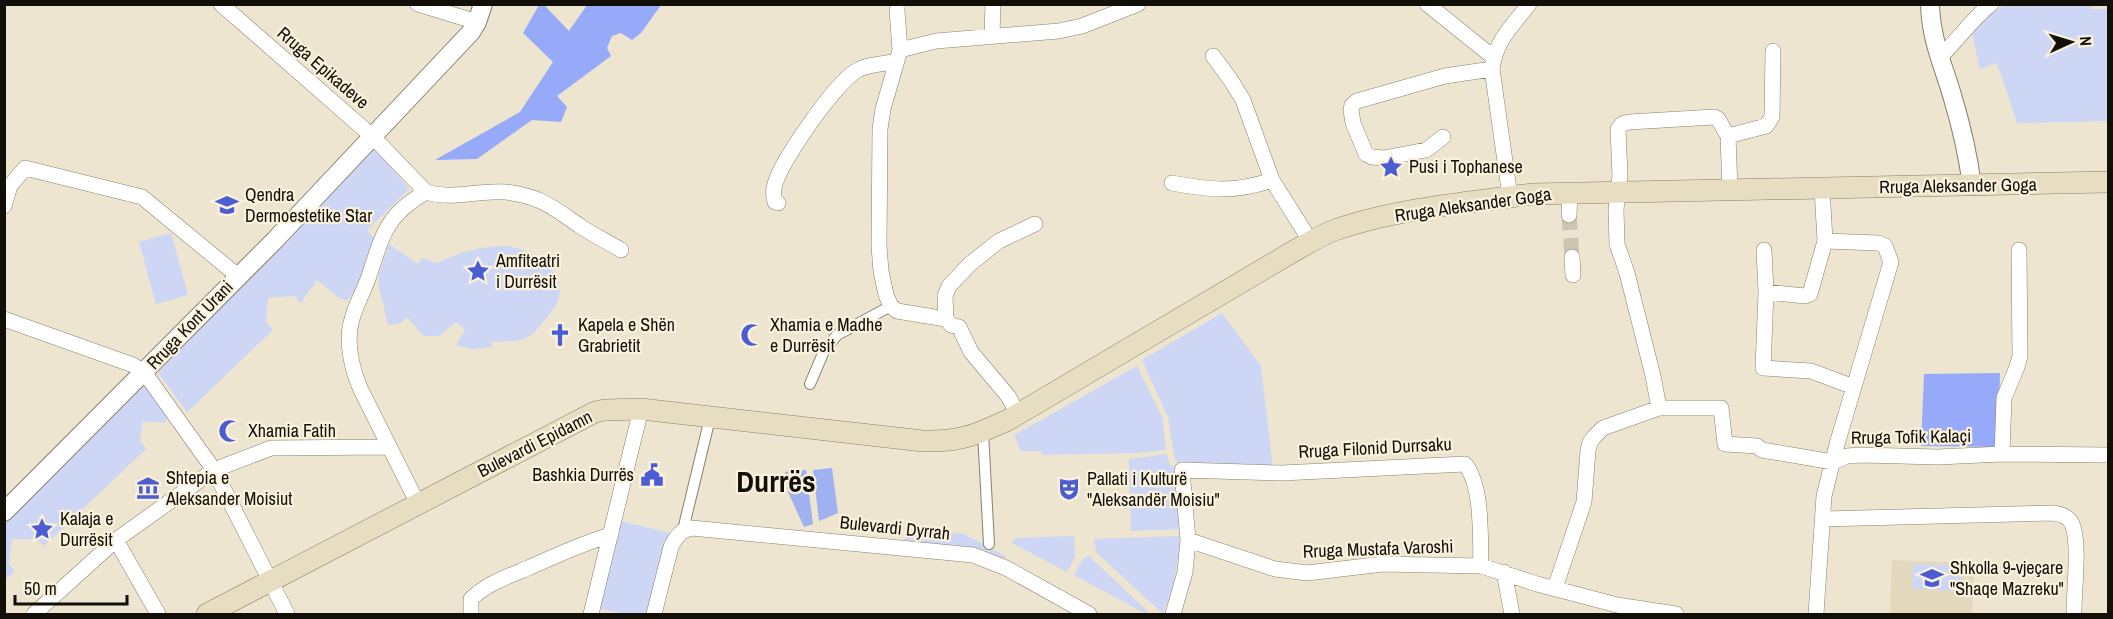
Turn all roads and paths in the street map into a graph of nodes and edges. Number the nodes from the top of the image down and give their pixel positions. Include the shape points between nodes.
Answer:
1 (221, 4) edge
2 (418, 4) edge
3 (483, 4) edge
4 (993, 4) edge
5 (1138, 4) edge
6 (1427, 4) edge
7 (1529, 4) edge
8 (1930, 4) edge
9 (1991, 4) edge
10 (897, 10) dead end
11 (477, 22) junction
12 (992, 35) junction
13 (1773, 51) dead end
14 (898, 56) junction
15 (1213, 56) dead end
16 (1939, 58) junction
17 (1492, 63) junction
18 (1728, 136) junction
19 (373, 137) junction
20 (1443, 137) dead end
21 (1272, 180) junction
22 (2108, 182) edge
23 (1172, 183) dead end
24 (8, 185) edge
25 (1972, 186) junction
26 (1822, 188) junction
27 (1730, 190) junction
28 (1619, 191) junction
29 (426, 192) junction
30 (1570, 193) junction
31 (1510, 197) junction
32 (778, 203) dead end
33 (4, 206) edge
34 (1569, 215) tunnel mouth
35 (1035, 224) dead end
36 (1825, 241) junction
37 (1311, 243) junction
38 (2019, 249) dead end
39 (621, 250) dead end
40 (1764, 250) dead end
41 (1572, 257) tunnel mouth
42 (1573, 275) dead end
43 (238, 276) junction
44 (1766, 292) junction
45 (891, 306) junction
46 (4, 319) edge
47 (946, 319) junction
48 (144, 372) junction
49 (810, 384) dead end
50 (1854, 387) junction
51 (1659, 408) junction
52 (641, 409) junction
53 (1018, 414) junction
54 (710, 418) junction
55 (983, 432) junction
56 (895, 438) joint
57 (388, 447) junction
58 (2002, 454) junction
59 (2109, 455) edge
60 (1833, 462) junction
61 (214, 470) junction
62 (418, 504) junction
63 (4, 512) edge
64 (1823, 519) junction
65 (683, 530) junction
66 (611, 535) junction
67 (116, 540) junction
68 (1188, 540) junction
69 (988, 544) dead end
70 (1481, 566) junction
71 (1504, 572) junction
72 (272, 582) junction
73 (1555, 588) junction
74 (1616, 610) edge
75 (2074, 611) dead end
76 (34, 614) edge
77 (158, 615) edge
78 (207, 615) edge
79 (288, 615) edge
80 (471, 615) edge
81 (591, 615) edge
82 (654, 615) edge
83 (1089, 615) edge
84 (1173, 615) edge
85 (1512, 615) edge
86 (1676, 615) edge
87 (1816, 615) edge

1 - 19 street, Rruga Epikadeve
2 - 11 street
3 - 11 street, Rruga Kont Urani
4 - 12 street
5 - 12 street via 1059,31
6 - 17 street
7 - 17 street via 1503,35
8 - 16 street
9 - 16 street
10 - 14 street
11 - 19 street, Rruga Kont Urani
12 - 14 street via 936,41
13 - 18 street via 1770,122
14 - 32 street via 858,69 848,77 788,158 774,187
14 - 45 street via 880,129 879,246 883,283
15 - 21 street via 1243,100
16 - 25 street via 1964,136
17 - 20 street via 1352,105 1353,123 1366,154 1372,157 1426,150
17 - 31 street
18 - 27 street
18 - 28 street via 1721,121 1714,117 1622,124 1617,138
19 - 29 street, Rruga Epikadeve
19 - 43 street, Rruga Kont Urani
21 - 23 street via 1250,187 1211,190
21 - 37 street
22 - 25 main road, Rruga Aleksander Goga
24 - 33 street
24 - 43 street via 25,168 142,197
25 - 26 main road, Rruga Aleksander Goga
26 - 27 main road, Rruga Aleksander Goga
26 - 36 street
27 - 28 main road, Rruga Aleksander Goga
28 - 30 main road, Rruga Aleksander Goga
28 - 51 street via 1617,244
29 - 39 street via 502,192 543,200
29 - 57 street via 408,202 390,220 351,320 354,373
30 - 31 main road, Rruga Aleksander Goga
30 - 34 street
31 - 37 main road, Rruga Aleksander Goga via 1363,222
35 - 47 street via 999,241 949,286 945,296
36 - 44 street via 1810,294
36 - 50 street via 1878,243 1885,246 1891,262
37 - 53 main road, Rruga Aleksander Goga
38 - 58 street via 2020,356 2004,398
40 - 44 street
41 - 42 street
43 - 48 street, Rruga Kont Urani
44 - 50 street via 1763,368 1811,371
45 - 47 street via 906,314
45 - 49 street via 837,335 824,351
46 - 48 street via 134,365
47 - 53 street via 959,327 971,352
48 - 61 street
48 - 63 street, Rruga Kont Urani
50 - 60 street
51 - 60 street via 1721,408 1725,444 1757,446
51 - 73 street via 1603,428 1590,442 1584,502
52 - 54 main road, Bulevardi Epidamn
52 - 62 main road, Bulevardi Epidamn via 595,412
52 - 66 street
53 - 55 main road, Rruga Aleksander Goga
54 - 56 main road, Bulevardi Epidamn
54 - 65 street
55 - 56 main road, Rruga Aleksander Goga via 953,440
55 - 69 street
57 - 61 street via 271,448
57 - 62 street
58 - 59 street, Rruga Tofik Kalaçi
58 - 60 street, Rruga Tofik Kalaçi via 1861,454
60 - 64 street, Rruga Tofik Kalaçi
61 - 67 street
61 - 72 street
62 - 72 main road, Bulevardi Epidamn
64 - 75 street via 2064,515 2072,522 2075,535
64 - 87 street, Rruga Tofik Kalaçi
65 - 82 street via 671,547
65 - 83 street, Bulevardi Dyrrah via 707,528 973,555 1006,568
66 - 80 street via 589,541 478,592 471,599
66 - 81 street
67 - 76 street
67 - 77 street
68 - 70 street, Rruga Mustafa Varoshi via 1275,569 1307,573 1383,564
68 - 70 street, Rruga Filonid Durrsaku via 1182,470 1282,473 1465,464 1476,493
68 - 84 street via 1185,572
70 - 71 street, Rruga Mustafa Varoshi
71 - 73 street, Rruga Mustafa Varoshi
71 - 85 street
72 - 78 main road, Bulevardi Epidamn
72 - 79 street
73 - 74 street, Rruga Mustafa Varoshi
74 - 86 street, Rruga Mustafa Varoshi

